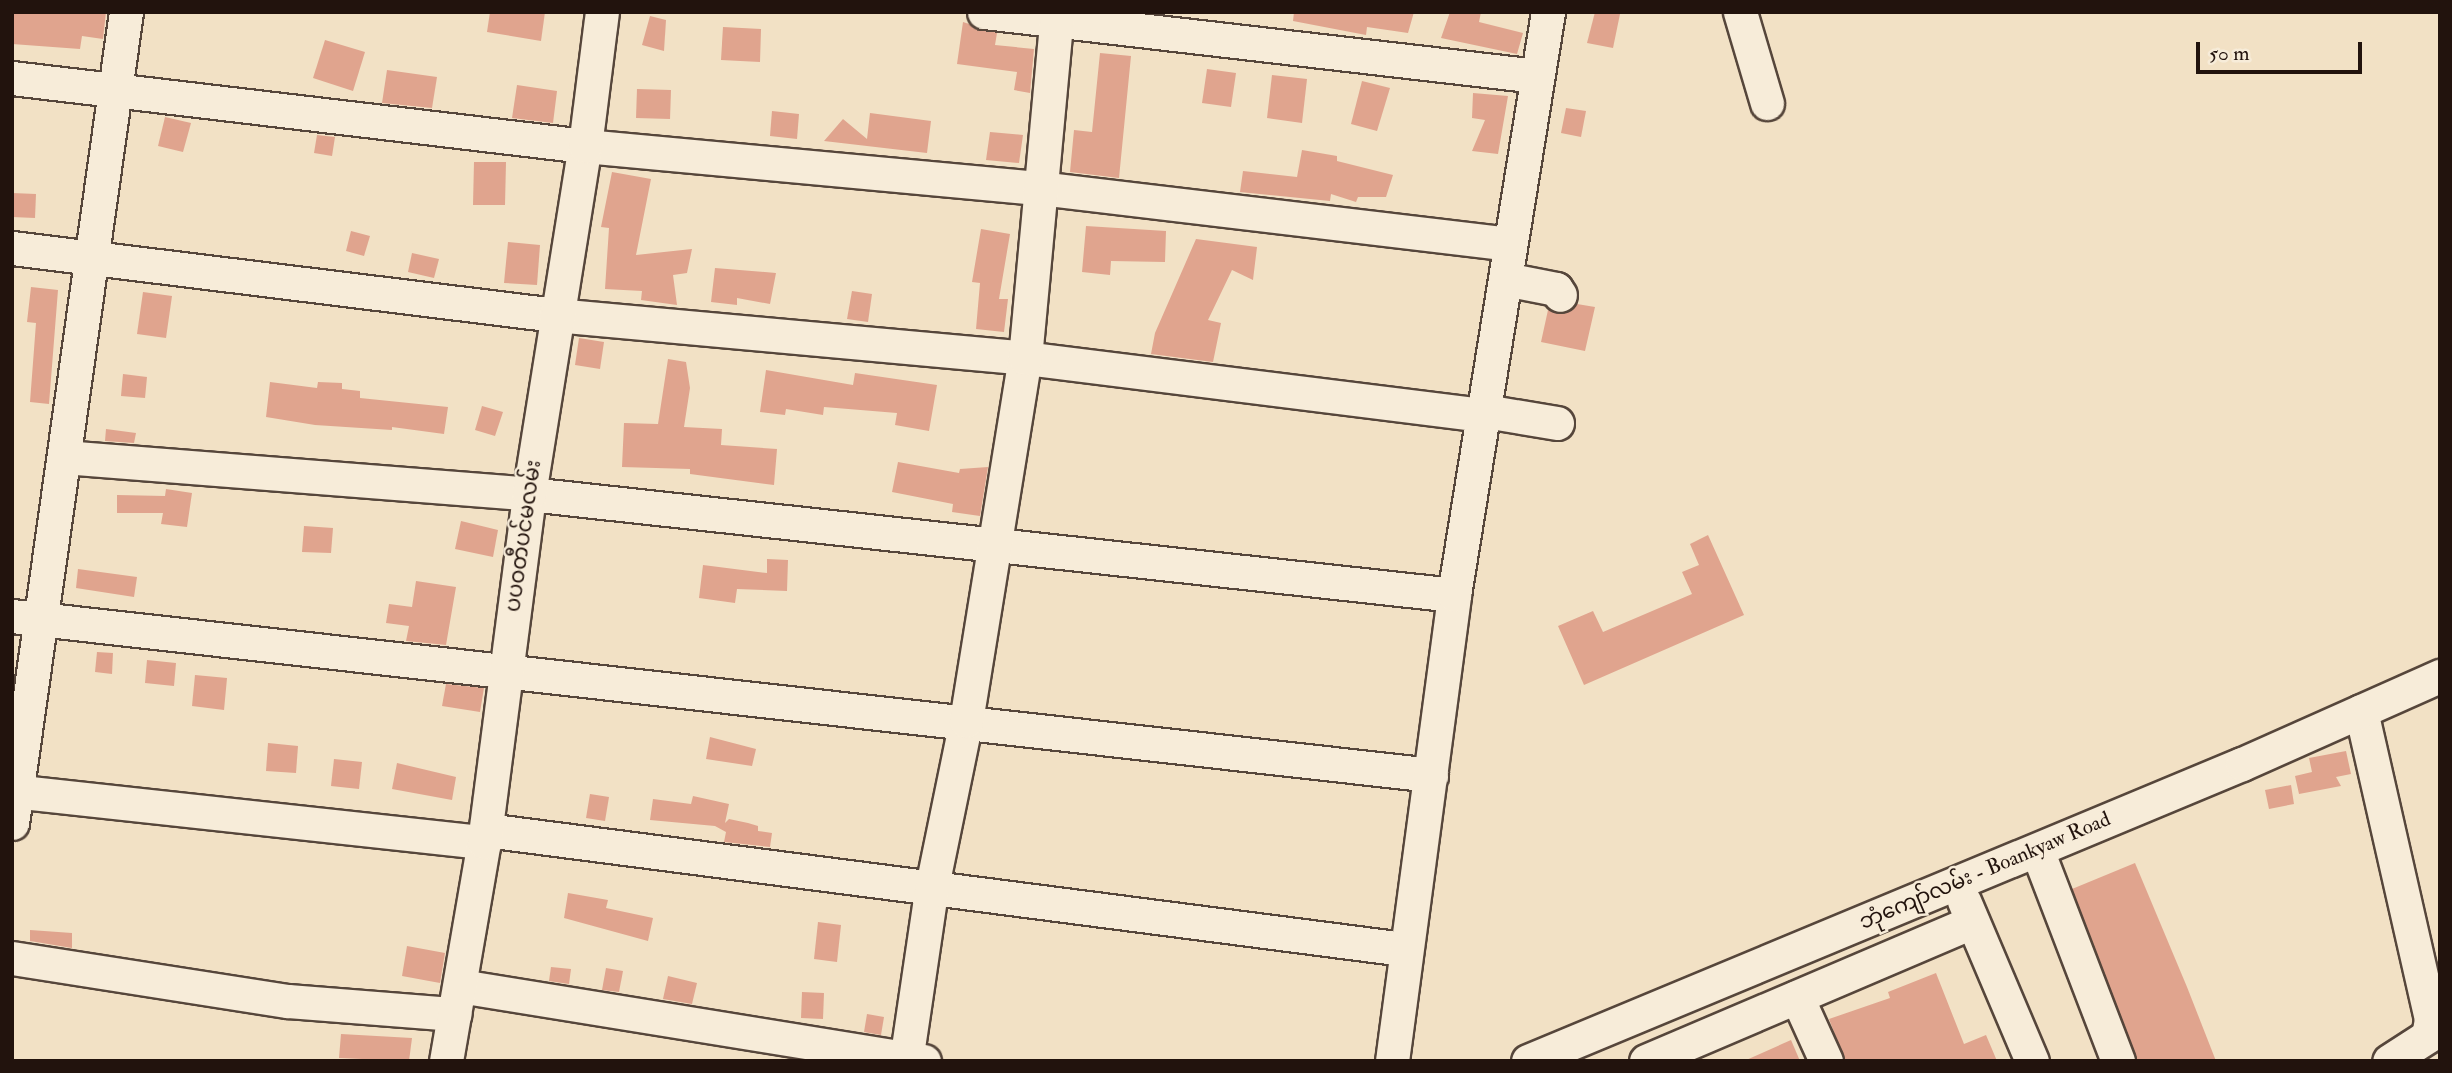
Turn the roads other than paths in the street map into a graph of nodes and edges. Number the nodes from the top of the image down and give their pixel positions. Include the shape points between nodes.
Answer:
1 (126, 12) edge
2 (602, 12) edge
3 (984, 12) edge
4 (1548, 12) edge
5 (1740, 12) edge
6 (1057, 16) edge
7 (1538, 76) junction
8 (12, 78) edge
9 (115, 91) junction
10 (1767, 103) dead end
11 (585, 146) junction
12 (1040, 188) junction
13 (1510, 244) junction
14 (12, 248) edge
15 (92, 257) junction
16 (1505, 279) junction
17 (1560, 295) dead end
18 (555, 315) junction
19 (1025, 358) junction
20 (1485, 413) junction
21 (1556, 423) dead end
22 (64, 457) junction
23 (528, 494) junction
24 (995, 546) junction
25 (1454, 595) junction
26 (27, 618) edge
27 (506, 670) junction
28 (2440, 676) edge
29 (2361, 711) junction
30 (966, 721) junction
31 (1431, 775) junction
32 (14, 802) edge
33 (485, 836) junction
34 (2037, 850) junction
35 (1957, 883) junction
36 (930, 891) junction
37 (1972, 922) junction
38 (1403, 949) junction
39 (12, 958) edge
40 (1797, 997) junction
41 (457, 1000) junction
42 (1594, 1048) edge
43 (912, 1060) edge
44 (446, 1061) edge
45 (1392, 1061) edge
46 (1528, 1061) edge
47 (1646, 1061) edge
48 (1826, 1061) edge
49 (2032, 1061) edge
50 (2118, 1061) edge
51 (2389, 1061) edge

1 - 9 street
2 - 11 street, ပပဝတီပင်မလမ်း
3 - 6 street
4 - 7 street
5 - 10 street
6 - 7 street
6 - 12 street
7 - 13 street
8 - 9 street
9 - 11 street
9 - 15 street
11 - 12 street
11 - 18 street, ပပဝတီပင်မလမ်း
12 - 13 street
12 - 19 street
13 - 16 street
14 - 15 street
15 - 18 street
15 - 22 street
16 - 17 street via 1556,289
16 - 20 street
18 - 19 street
18 - 23 street, ပပဝတီပင်မလမ်း
19 - 20 street
19 - 24 street
20 - 21 street
20 - 25 street
22 - 23 street
22 - 26 street
23 - 24 street
23 - 27 street, ပပဝတီပင်မလမ်း
24 - 25 street
24 - 30 street
25 - 31 street
26 - 27 street
26 - 32 street
27 - 30 street
27 - 33 street, ပပဝတီပင်မလမ်း
28 - 29 street, ဘုံကျော်လမ်း - Boankyaw Road
29 - 34 street, ဘုံကျော်လမ်း - Boankyaw Road
29 - 51 street via 2431,1018 2428,1036
30 - 31 street
30 - 36 street
31 - 38 street
32 - 33 street
33 - 36 street
33 - 41 street, ပပဝတီပင်မလမ်း
34 - 35 street, ဘုံကျော်လမ်း - Boankyaw Road
34 - 50 street
35 - 37 street
35 - 42 street, ဘုံကျော်လမ်း - Boankyaw Road
36 - 38 street
36 - 43 street
37 - 40 street
37 - 49 street
38 - 45 street
39 - 41 street via 288,1001
40 - 47 street
40 - 48 street
41 - 43 street
41 - 44 street, ပပဝတီပင်မလမ်း
42 - 46 street, ဘုံကျော်လမ်း - Boankyaw Road

